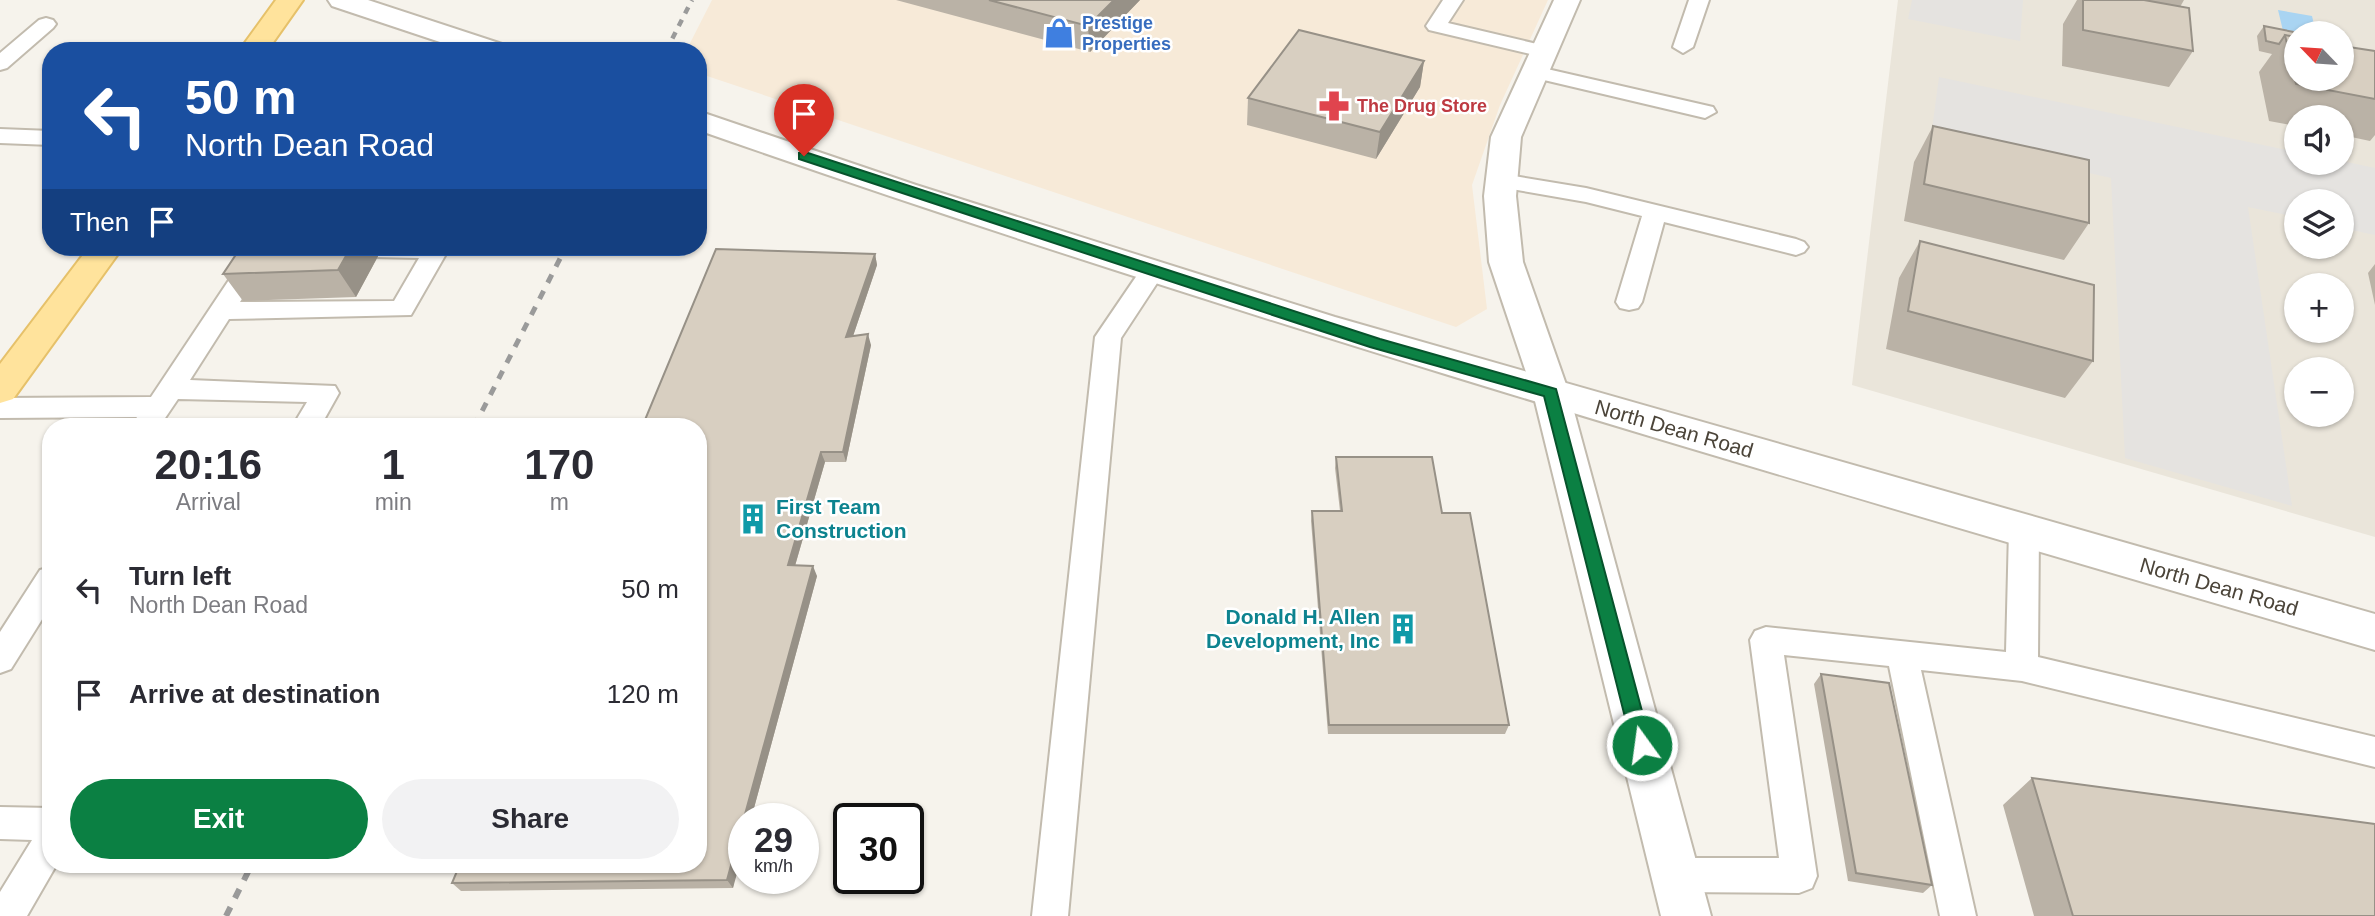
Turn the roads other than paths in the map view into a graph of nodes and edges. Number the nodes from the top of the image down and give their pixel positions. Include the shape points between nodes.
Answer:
1 (290, 0) edge
2 (341, 0) edge
3 (1452, 0) edge
4 (1567, 0) edge
5 (1699, 0) edge
6 (46, 24) dead end
7 (260, 42) edge
8 (468, 42) edge
9 (1683, 47) dead end
10 (1538, 61) junction
11 (0, 64) edge
12 (1705, 112) dead end
13 (707, 123) edge
14 (0, 136) edge
15 (42, 138) edge
16 (1502, 181) junction
17 (1656, 212) junction
18 (1796, 247) dead end
19 (99, 256) edge
20 (262, 256) edge
21 (432, 256) edge
22 (1153, 271) junction
23 (1629, 302) dead end
24 (222, 311) junction
25 (0, 390) edge
26 (1551, 393) junction
27 (157, 407) edge
28 (0, 408) edge
29 (311, 418) edge
30 (2024, 530) junction
31 (42, 593) edge
32 (2375, 632) edge
33 (1902, 654) junction
34 (0, 659) edge
35 (2022, 667) junction
36 (2375, 752) edge
37 (0, 823) edge
38 (42, 824) edge
39 (42, 856) edge
40 (1675, 875) junction
41 (5, 916) edge
42 (1050, 916) edge
43 (1686, 916) edge
44 (1958, 916) edge

1 - 7 main road
2 - 8 street
3 - 10 lane via 1436,26
4 - 10 street
5 - 9 lane
6 - 11 lane
10 - 12 lane
10 - 16 street via 1506,137
13 - 22 street, North Dean Road
14 - 15 lane
16 - 17 lane
16 - 26 street via 1506,262
17 - 18 lane
17 - 23 lane
19 - 25 main road
20 - 24 lane
21 - 24 lane via 402,309
22 - 26 street, North Dean Road via 1375,343
22 - 42 lane via 1108,337
24 - 27 lane
26 - 30 street, North Dean Road
26 - 40 street
27 - 28 lane
27 - 29 lane via 326,393
30 - 32 street, North Dean Road
30 - 35 lane
31 - 34 lane
33 - 35 lane
33 - 40 lane via 1766,640 1799,876
33 - 44 lane
35 - 36 lane
37 - 38 lane
39 - 41 lane
40 - 43 street

